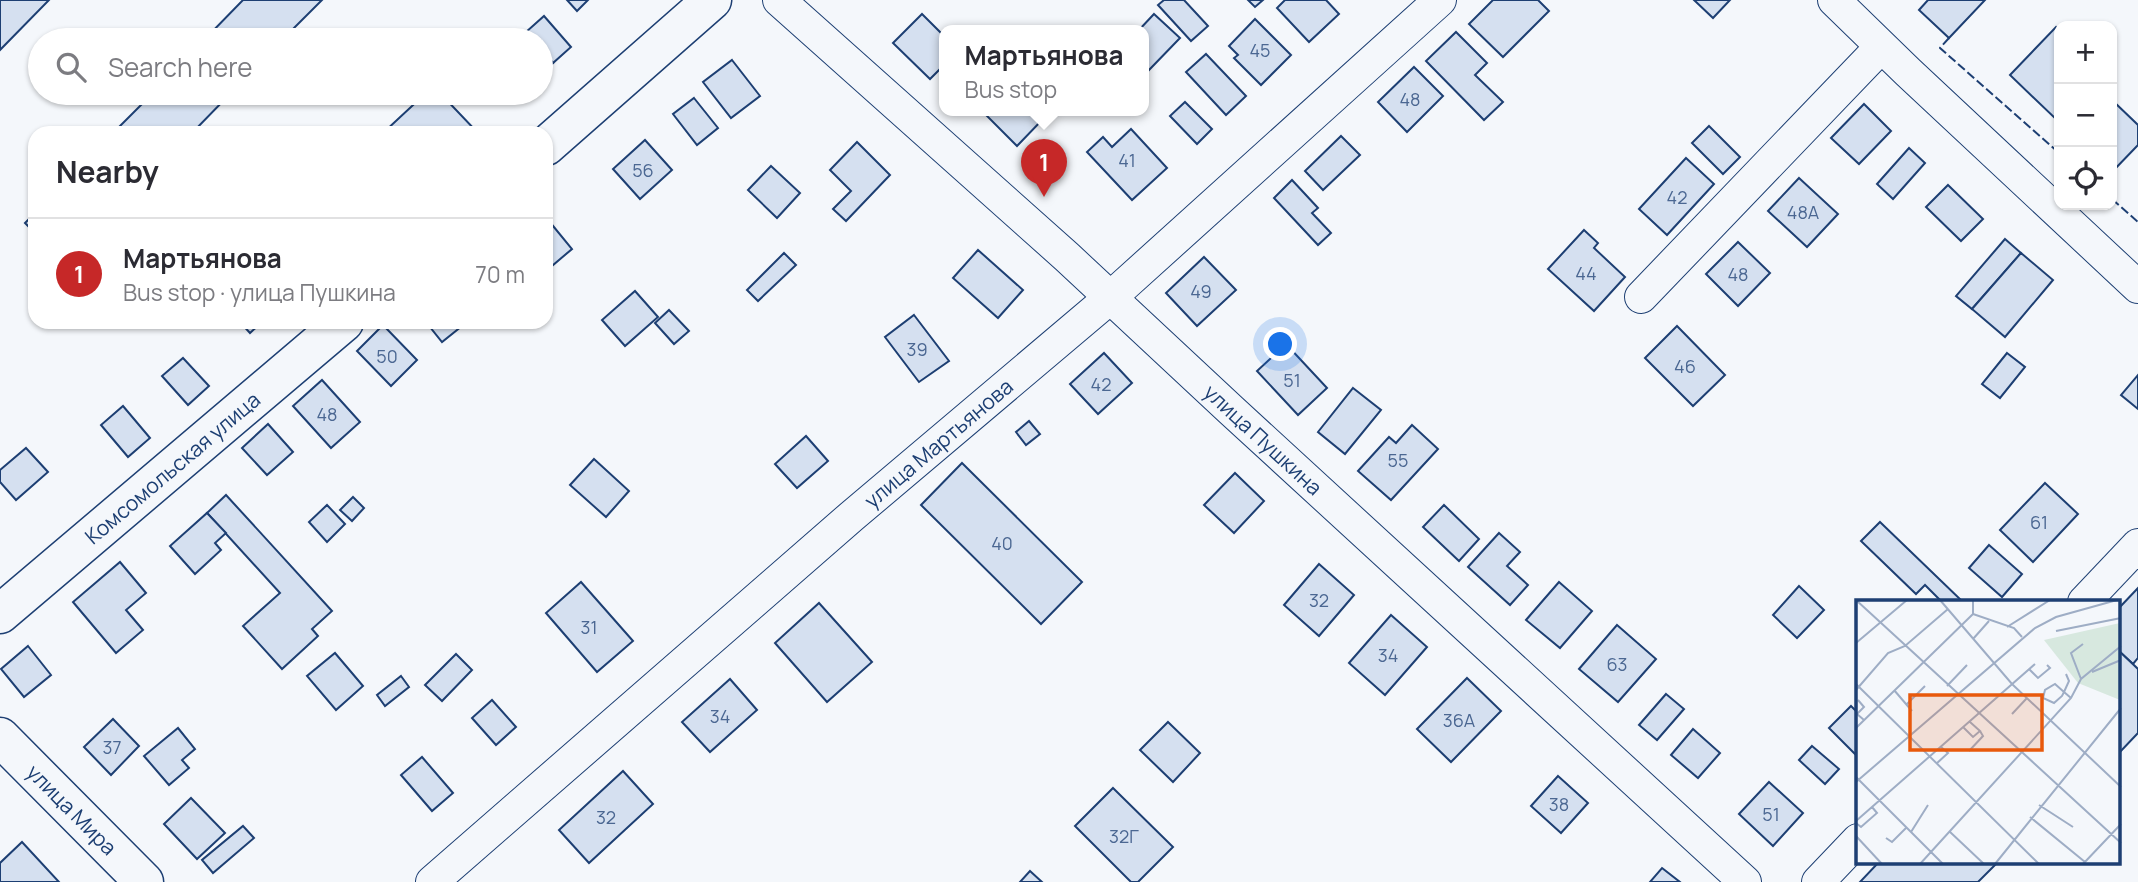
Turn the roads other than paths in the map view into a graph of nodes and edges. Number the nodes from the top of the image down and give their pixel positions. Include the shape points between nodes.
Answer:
1 (712, 0) edge
2 (779, 0) edge
3 (1440, 0) edge
4 (1834, 0) edge
5 (1881, 47) junction
6 (553, 140) edge
7 (2138, 287) edge
8 (1111, 297) junction
9 (1641, 297) dead end
10 (336, 329) edge
11 (2138, 545) edge
12 (2086, 600) edge
13 (0, 614) edge
14 (0, 737) edge
15 (1856, 842) edge
16 (144, 882) edge
17 (432, 882) edge
18 (1745, 882) edge
19 (1818, 882) edge

1 - 6 main road
2 - 8 street, улица Пушкина
3 - 8 street, улица Мартьянова
4 - 5 street
5 - 7 street
5 - 9 street
8 - 17 street, улица Мартьянова
8 - 18 street, улица Пушкина
10 - 13 main road, Комсомольская улица
11 - 12 street
14 - 16 main road, улица Мира
15 - 19 street

